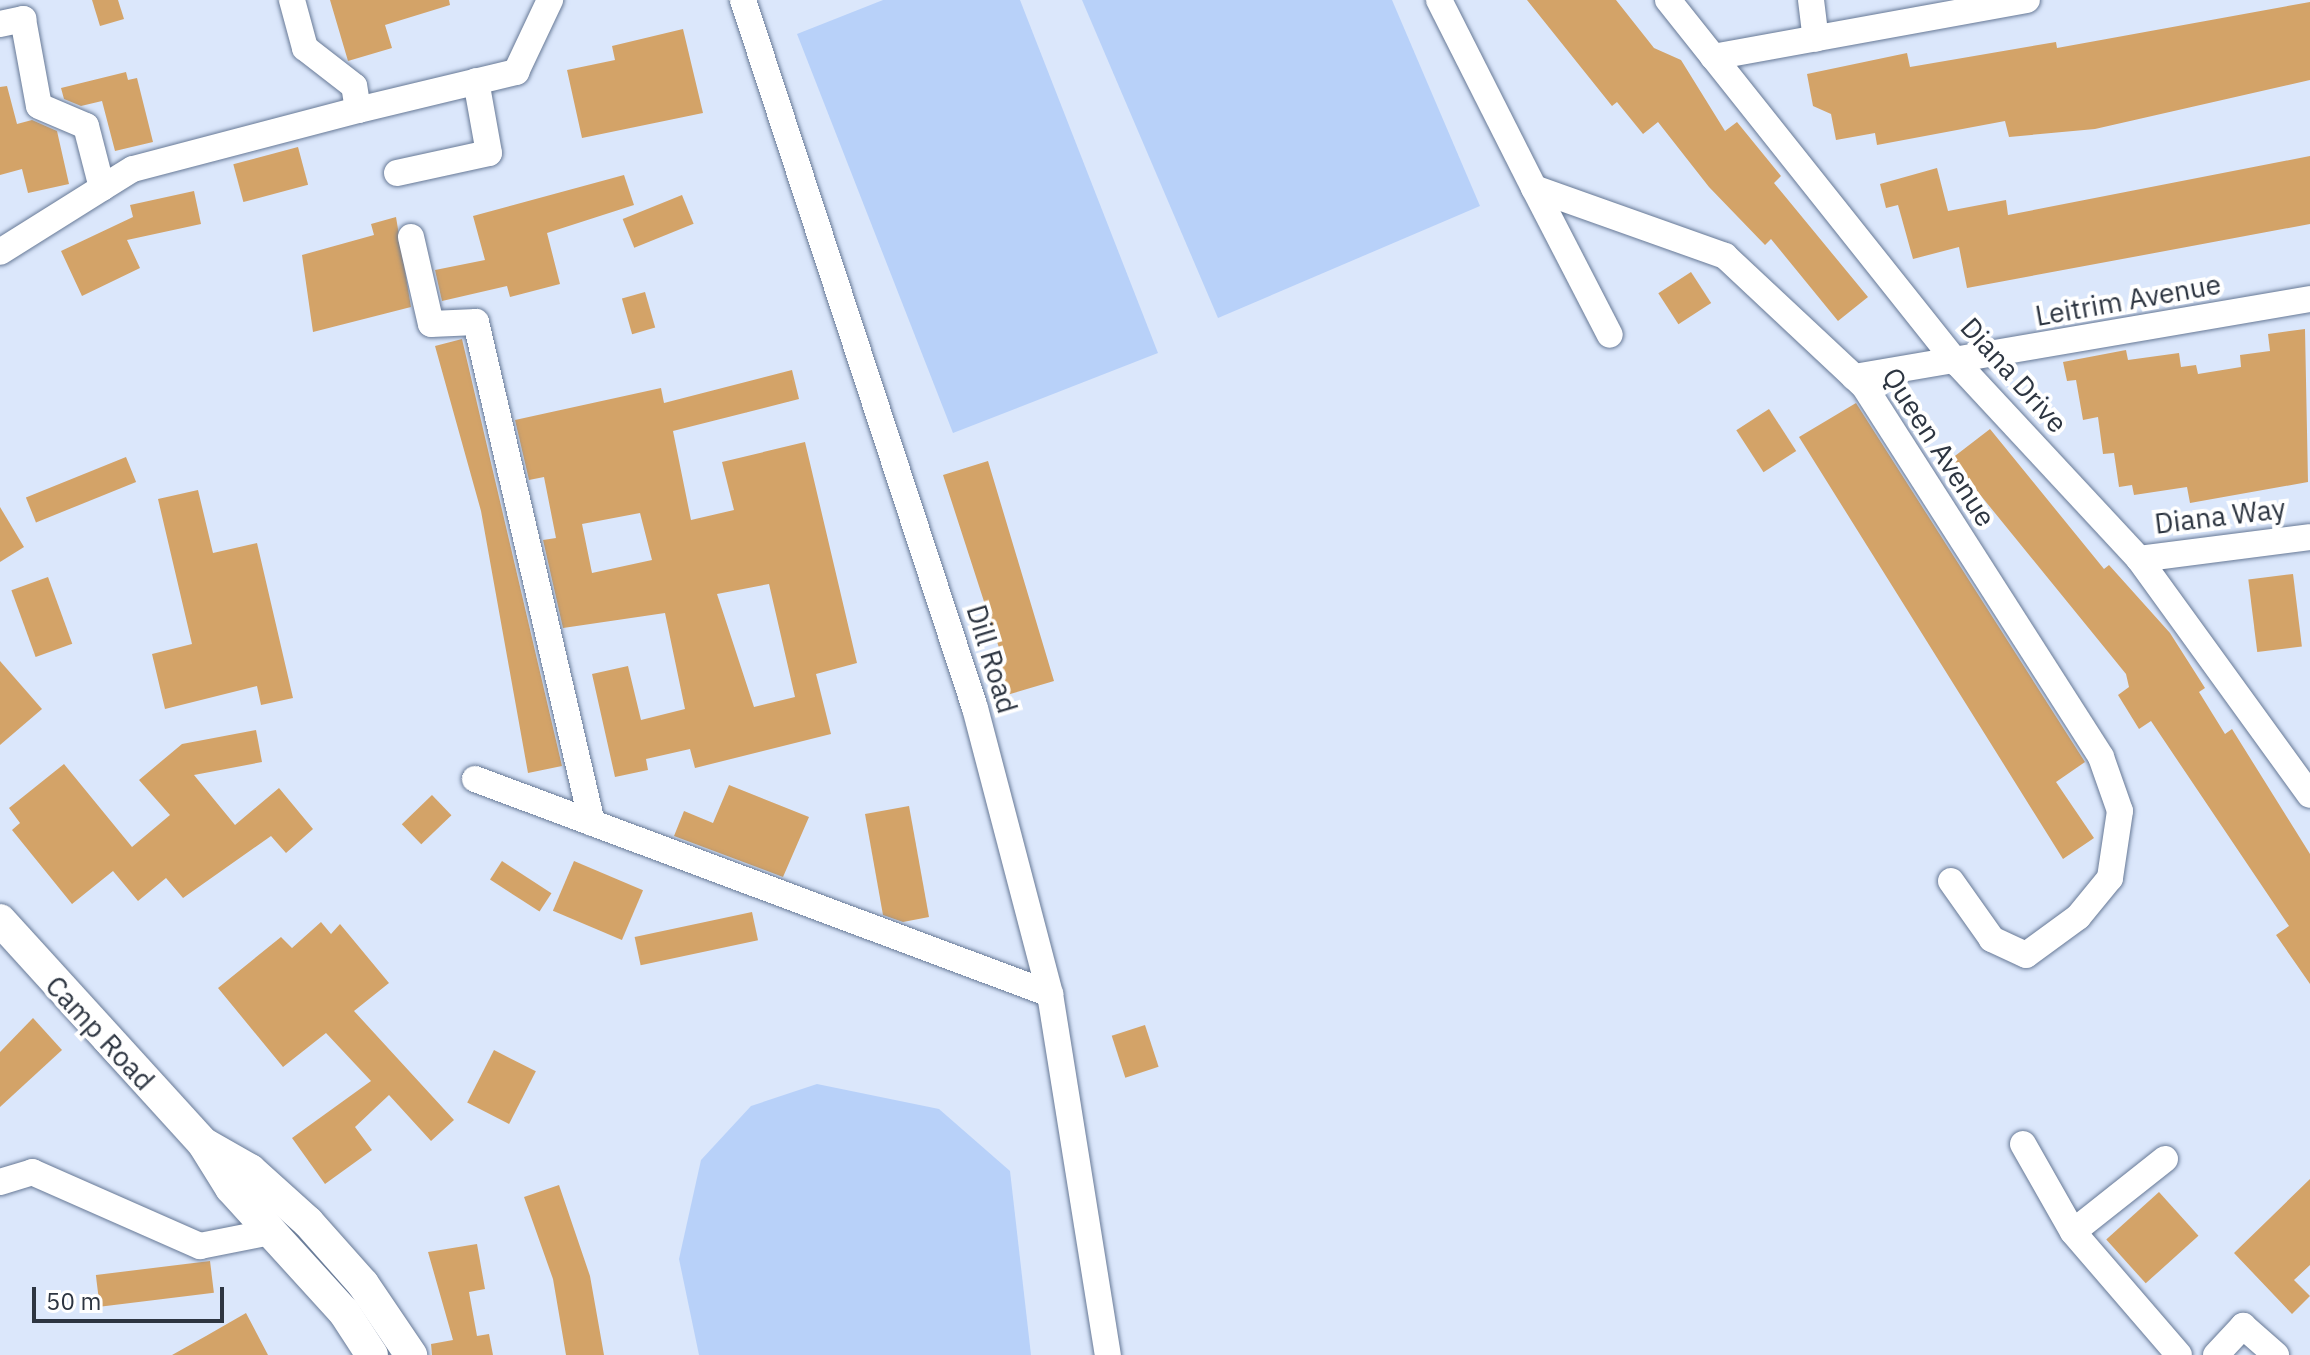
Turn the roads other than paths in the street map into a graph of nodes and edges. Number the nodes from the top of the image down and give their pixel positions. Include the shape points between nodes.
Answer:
1 (292, 0) edge
2 (550, 0) edge
3 (743, 0) edge
4 (1439, 0) edge
5 (1668, 0) edge
6 (1811, 0) edge
7 (2027, 0) edge
8 (0, 24) edge
9 (1816, 39) junction
10 (1713, 57) junction
11 (476, 81) junction
12 (358, 110) junction
13 (397, 173) dead end
14 (102, 188) junction
15 (1534, 188) junction
16 (411, 237) dead end
17 (0, 252) edge
18 (2310, 299) edge
19 (1610, 335) dead end
20 (1958, 364) junction
21 (1854, 377) junction
22 (2310, 537) edge
23 (2139, 559) junction
24 (475, 779) dead end
25 (2308, 789) edge
26 (592, 823) junction
27 (1951, 881) dead end
28 (0, 920) edge
29 (1050, 994) junction
30 (203, 1143) junction
31 (2023, 1144) dead end
32 (2165, 1159) dead end
33 (0, 1182) edge
34 (271, 1232) junction
35 (2073, 1232) junction
36 (372, 1355) edge
37 (411, 1355) edge
38 (1108, 1355) edge
39 (2179, 1355) edge
40 (2216, 1355) edge
41 (2276, 1355) edge

1 - 12 street via 305,48 354,86
2 - 11 street via 516,72
3 - 29 street, Dill Road via 975,708
4 - 15 street
5 - 10 street, Diana Drive
6 - 9 street
7 - 9 street
8 - 14 street via 23,19 39,106 86,126
9 - 10 street
10 - 20 street, Diana Drive
11 - 12 street
11 - 13 street via 489,153
12 - 14 street via 133,169
14 - 17 street
15 - 19 street
15 - 21 street, Queen Avenue via 1725,256
16 - 26 street via 431,324 476,322
18 - 20 street, Leitrim Avenue
20 - 21 street, Leitrim Avenue
20 - 23 street, Diana Drive
21 - 27 street, Queen Avenue via 2101,757 2120,811 2110,878 2078,917 2026,955 1992,939
22 - 23 street, Diana Way
23 - 25 street, Diana Drive
24 - 26 street
26 - 29 street
28 - 30 main road, Camp Road
29 - 38 street, Dill Road
30 - 34 main road, Camp Road
30 - 37 main road, Camp Road via 250,1170 308,1222 363,1284
31 - 35 street
32 - 35 street
33 - 34 street via 32,1172 200,1246
34 - 36 main road, Camp Road via 344,1312
35 - 39 street
40 - 41 street via 2243,1326

